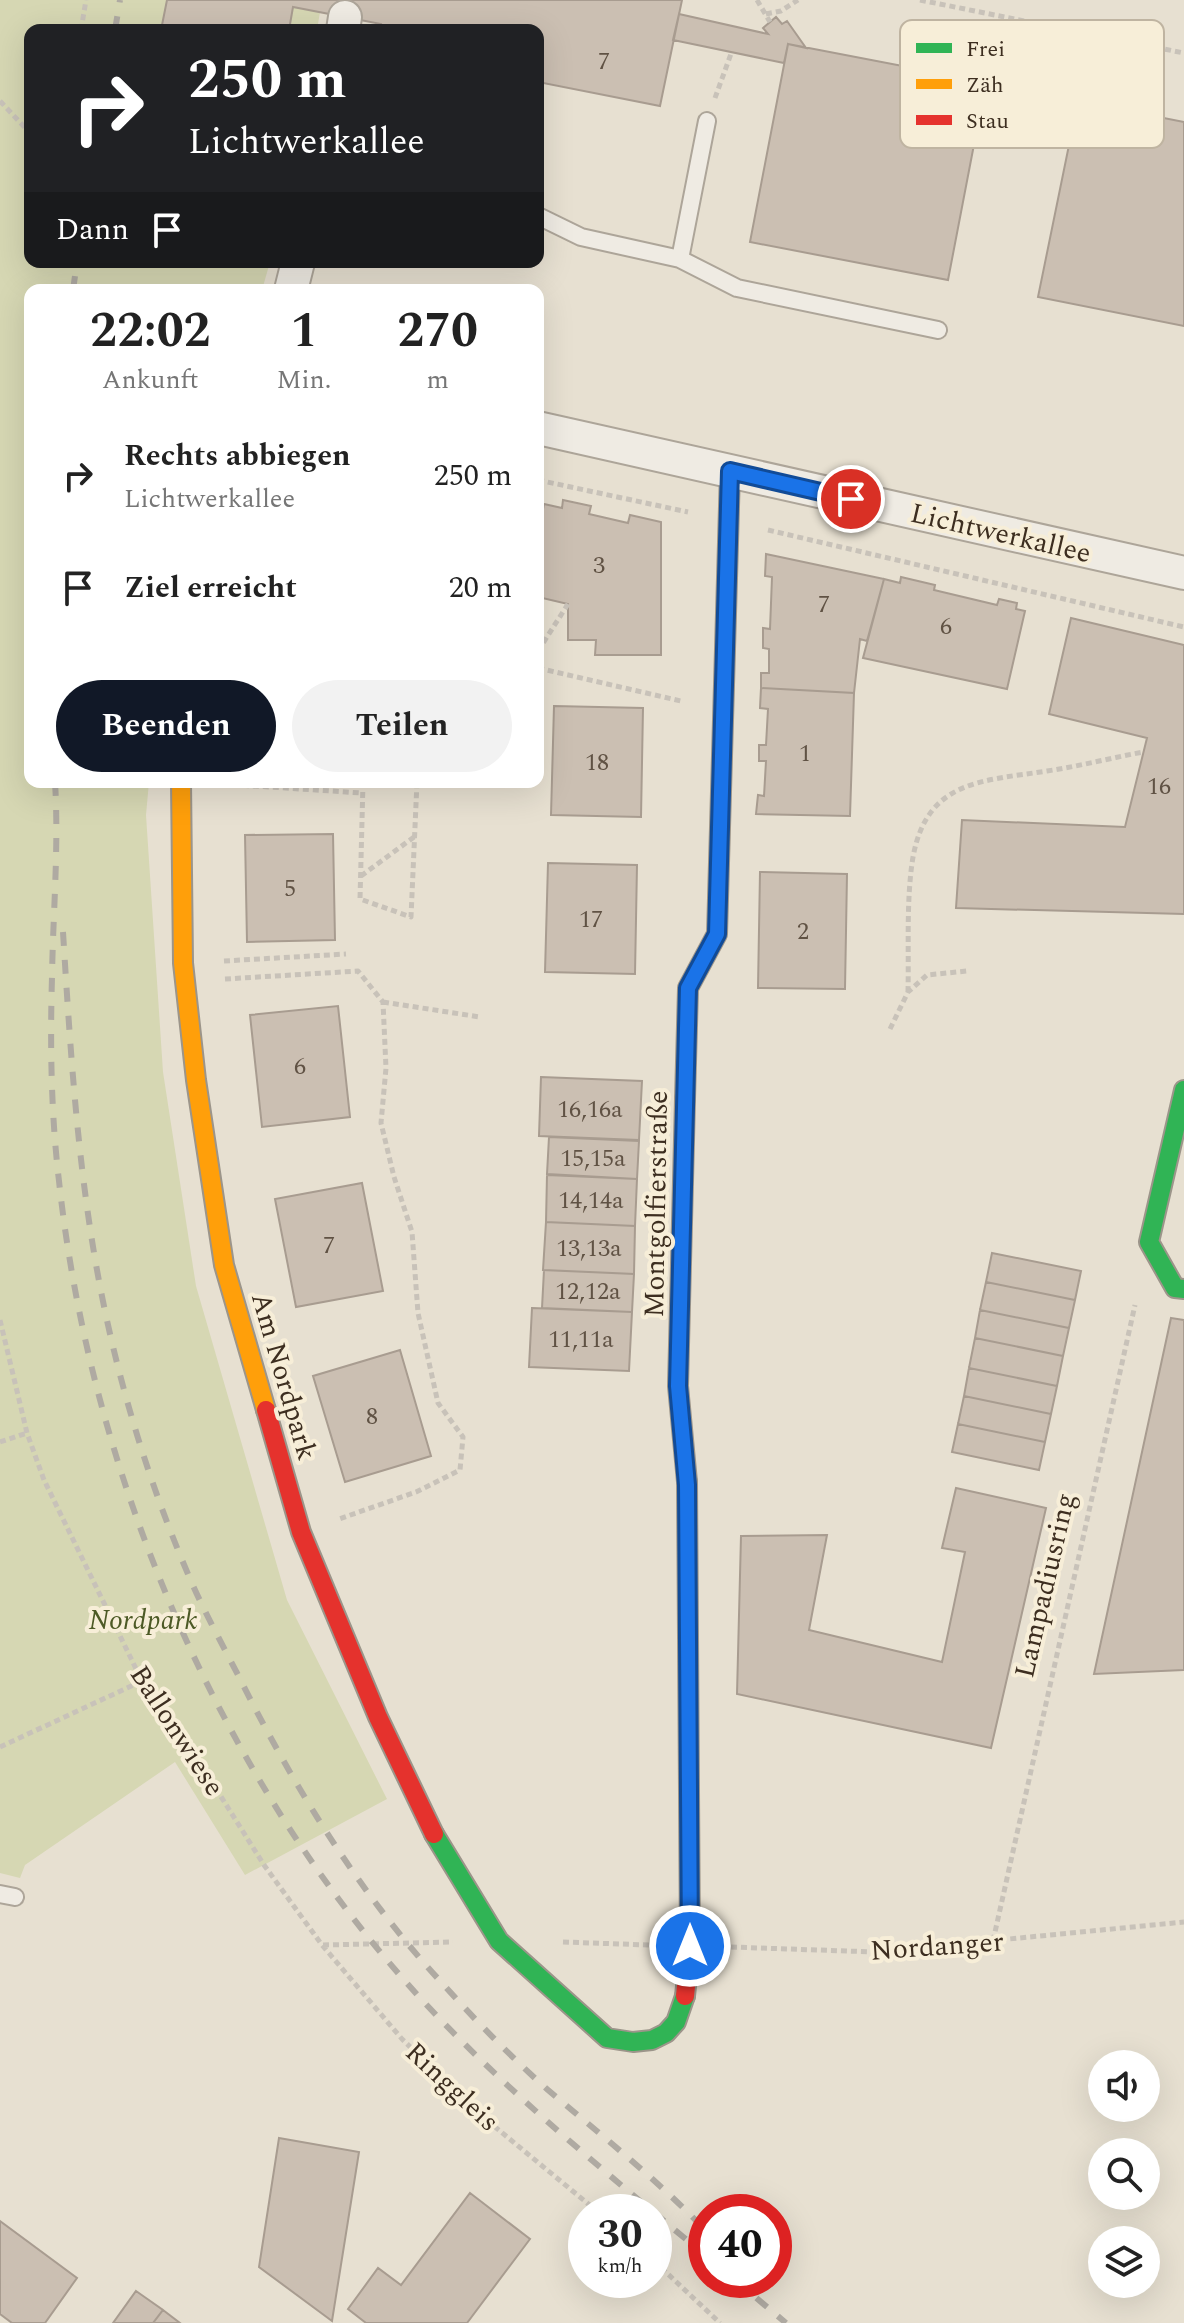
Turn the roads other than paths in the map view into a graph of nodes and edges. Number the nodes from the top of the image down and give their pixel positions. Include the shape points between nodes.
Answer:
1 (707, 121) road end
2 (544, 219) edge
3 (680, 259) junction
4 (938, 330) dead end
5 (544, 429) edge
6 (730, 471) junction
7 (1184, 573) edge
8 (181, 788) edge
9 (1184, 1090) edge
10 (1184, 1289) edge
11 (499, 1941) joint

1 - 3 lane
2 - 3 lane via 581,237
3 - 4 lane via 737,288
5 - 6 street, Lichtwerkallee
6 - 7 street, Lichtwerkallee
6 - 11 street, Montgolfierstraße via 717,934 688,988 678,1386 687,1485 690,1946 681,2016 668,2034 649,2043 607,2038
8 - 11 street, Am Nordpark via 184,972 224,1265 301,1532 378,1717 434,1834
9 - 10 street via 1149,1242 1175,1288

